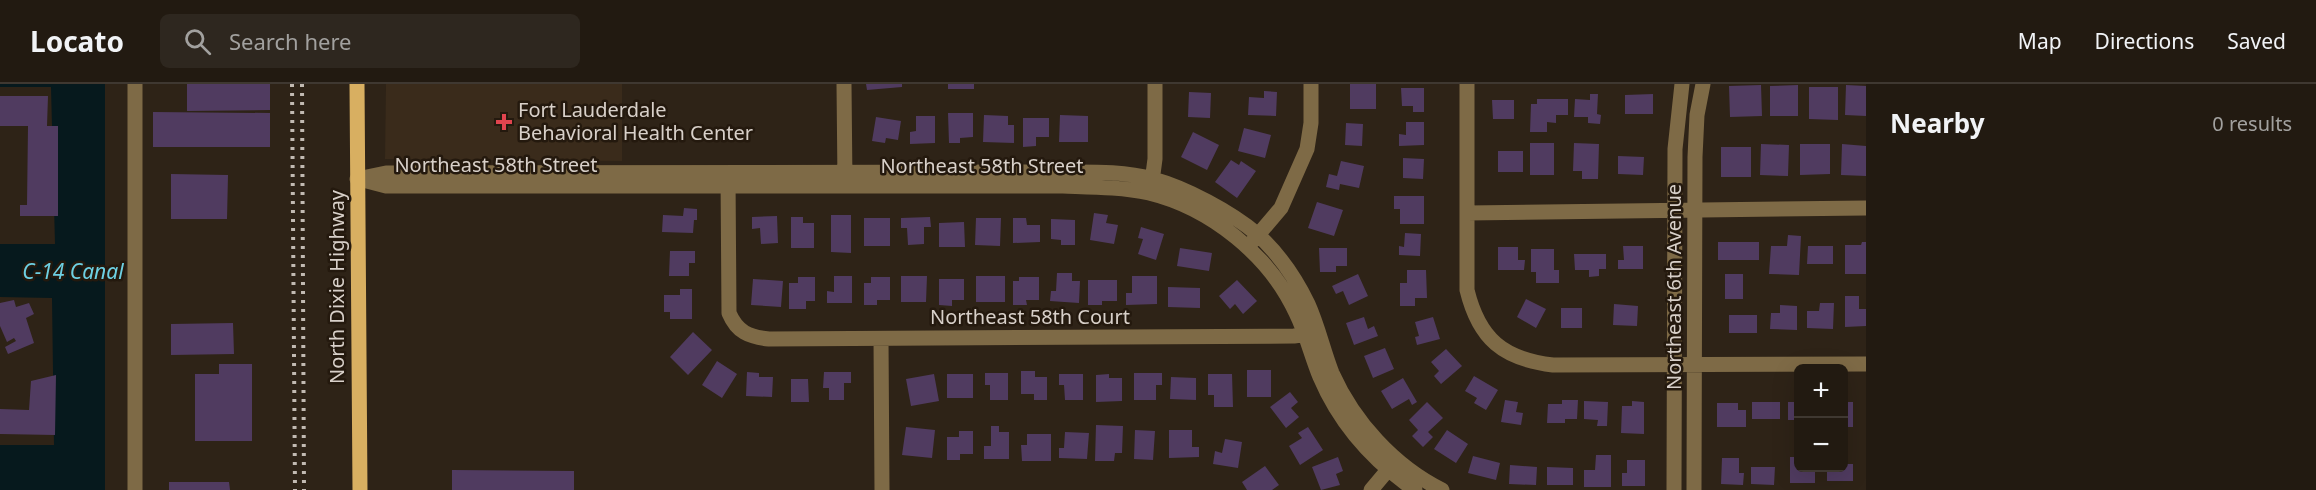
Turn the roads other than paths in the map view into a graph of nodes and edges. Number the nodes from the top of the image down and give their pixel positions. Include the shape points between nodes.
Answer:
1 (135, 84) edge
2 (357, 84) edge
3 (844, 84) edge
4 (1155, 84) edge
5 (1311, 84) edge
6 (1467, 84) edge
7 (1682, 84) edge
8 (1703, 84) edge
9 (357, 179) junction
10 (728, 180) junction
11 (845, 180) junction
12 (1151, 186) junction
13 (1866, 208) edge
14 (1674, 210) junction
15 (1694, 210) junction
16 (1467, 213) junction
17 (1253, 241) junction
18 (1312, 333) junction
19 (881, 339) junction
20 (1675, 364) junction
21 (1866, 364) edge
22 (1695, 365) junction
23 (1392, 465) junction
24 (135, 490) edge
25 (360, 490) edge
26 (882, 490) edge
27 (1371, 490) edge
28 (1415, 490) edge
29 (1442, 490) edge
30 (1674, 490) edge
31 (1694, 490) edge

1 - 24 street
2 - 9 main road, North Dixie Highway
3 - 11 street
4 - 12 street
5 - 17 street via 1307,149 1281,208
6 - 16 street
7 - 14 street, Northeast 6th Avenue
8 - 15 street, Northeast 6th Avenue via 1697,115
9 - 10 street, Northeast 58th Street via 386,186
9 - 25 main road, North Dixie Highway
10 - 11 street, Northeast 58th Street
10 - 19 street, Northeast 58th Court via 729,313 733,324 743,333 769,339
11 - 12 street, Northeast 58th Street via 1108,173
12 - 17 street, Northeast 58th Street via 1206,202
13 - 15 street
14 - 15 street
14 - 16 street
14 - 20 street, Northeast 6th Avenue
15 - 22 street, Northeast 6th Avenue
16 - 20 street via 1467,290 1471,307 1483,332 1499,348 1534,363 1553,365
17 - 18 street, Northeast 58th Street via 1286,266 1308,305
18 - 19 street, Northeast 58th Court
18 - 23 street, Northeast 58th Street via 1347,401
19 - 26 street
20 - 22 street
20 - 30 street, Northeast 6th Avenue
21 - 22 street
22 - 31 street, Northeast 6th Avenue
23 - 27 street
23 - 28 street
23 - 29 street

